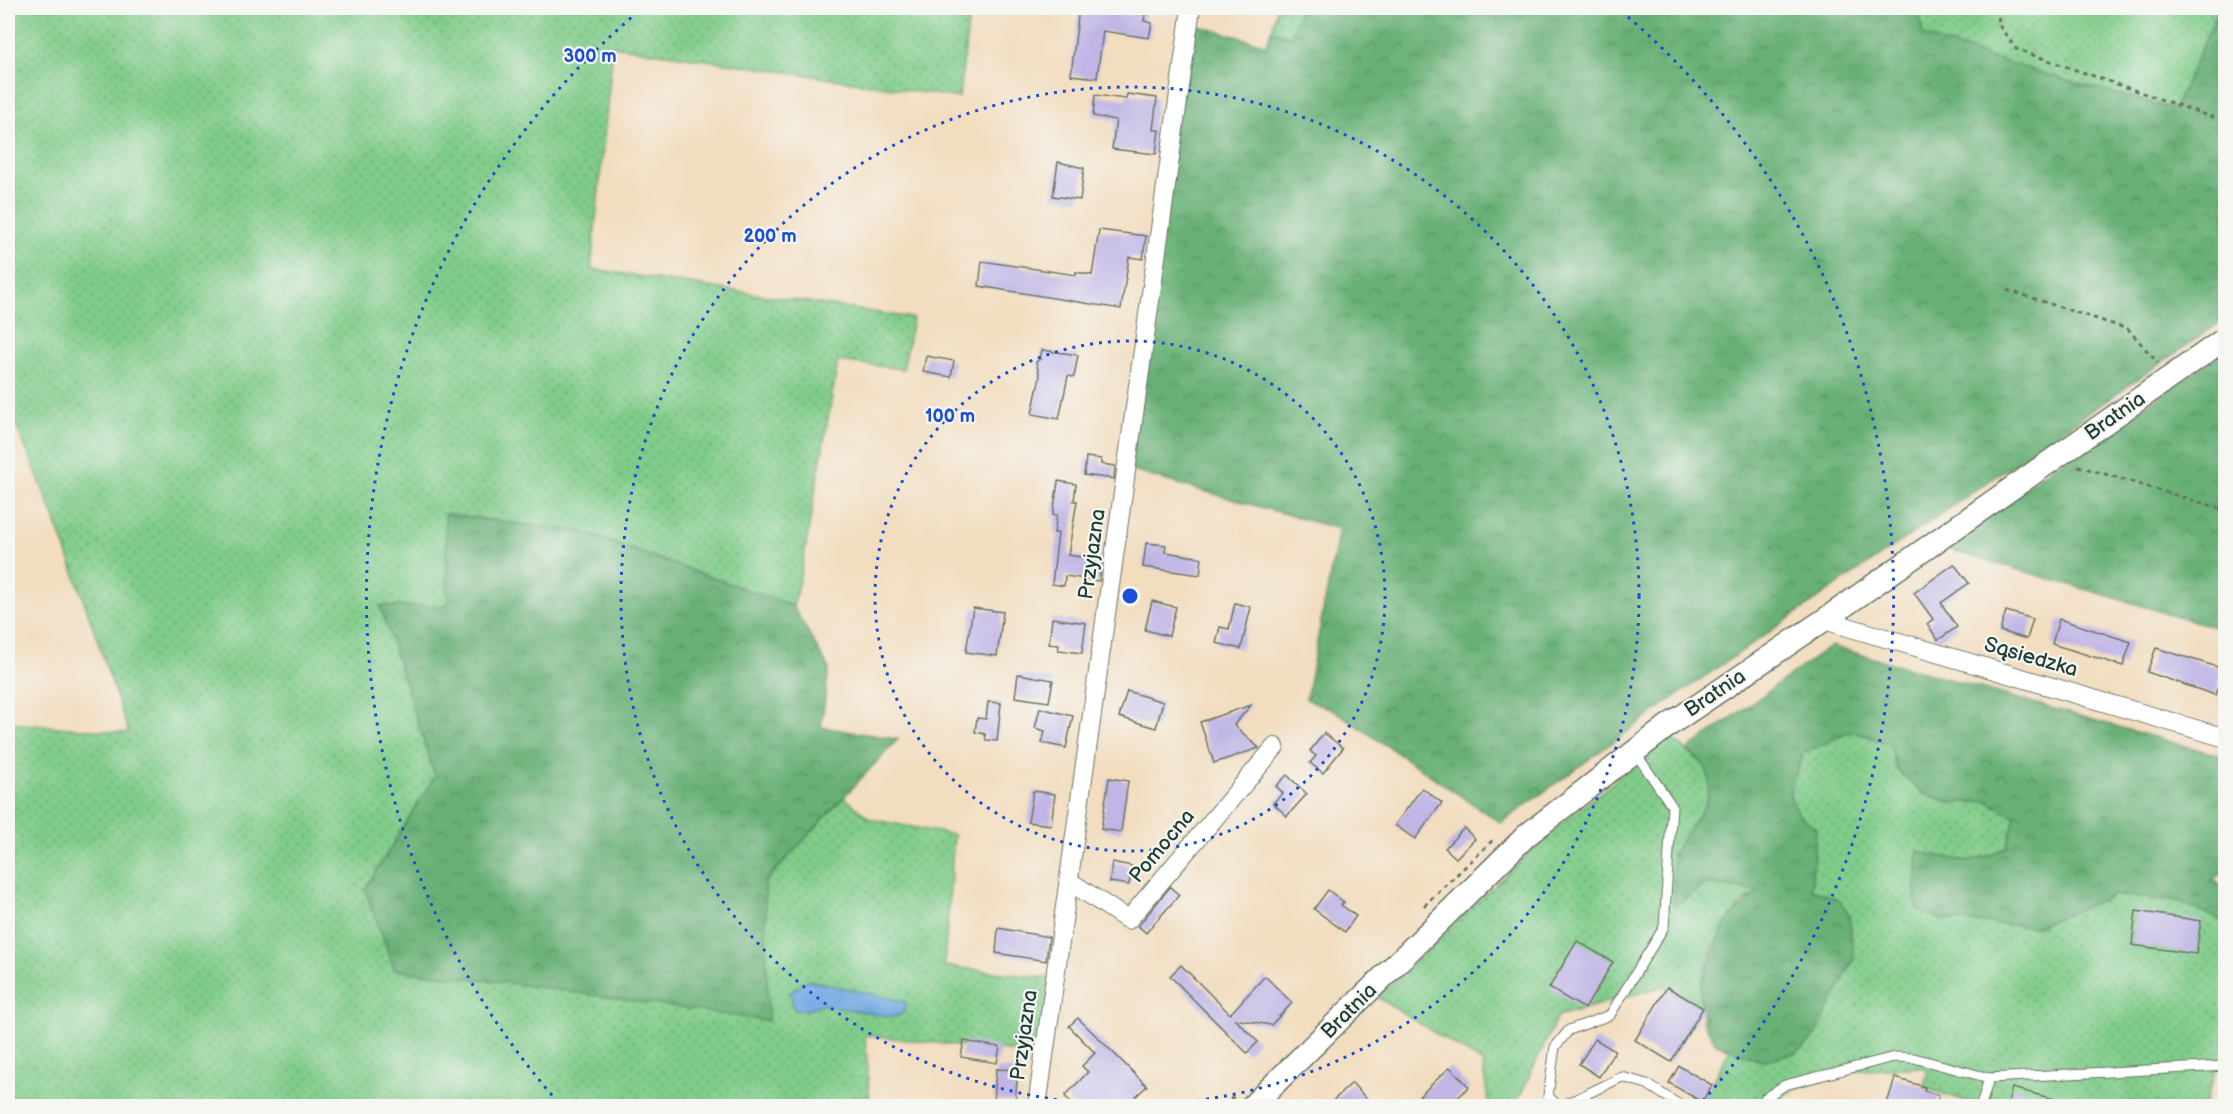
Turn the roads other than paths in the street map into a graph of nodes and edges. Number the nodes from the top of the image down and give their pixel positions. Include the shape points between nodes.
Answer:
1 (1191, 8) edge
2 (2226, 338) edge
3 (1824, 620) junction
4 (2226, 738) edge
5 (1275, 747) dead end
6 (1635, 751) junction
7 (1069, 881) junction
8 (2226, 1066) edge
9 (1989, 1078) junction
10 (1037, 1107) edge
11 (1252, 1107) edge
12 (1560, 1107) edge
13 (1681, 1107) edge
14 (1763, 1107) edge
15 (1981, 1107) edge

1 - 7 street, Przyjazna
2 - 3 street, Bratnia
3 - 4 street, Sąsiedzka
3 - 6 street, Bratnia
5 - 7 street, Pomocna via 1128,920
6 - 11 street, Bratnia via 1527,835
6 - 12 lane via 1672,806 1664,927 1610,1015 1569,1030 1555,1047 1548,1096
7 - 10 street, Przyjazna
8 - 9 lane
9 - 14 lane via 1914,1058 1894,1057 1785,1085 1765,1098
9 - 15 lane
12 - 13 lane via 1622,1077 1647,1084

